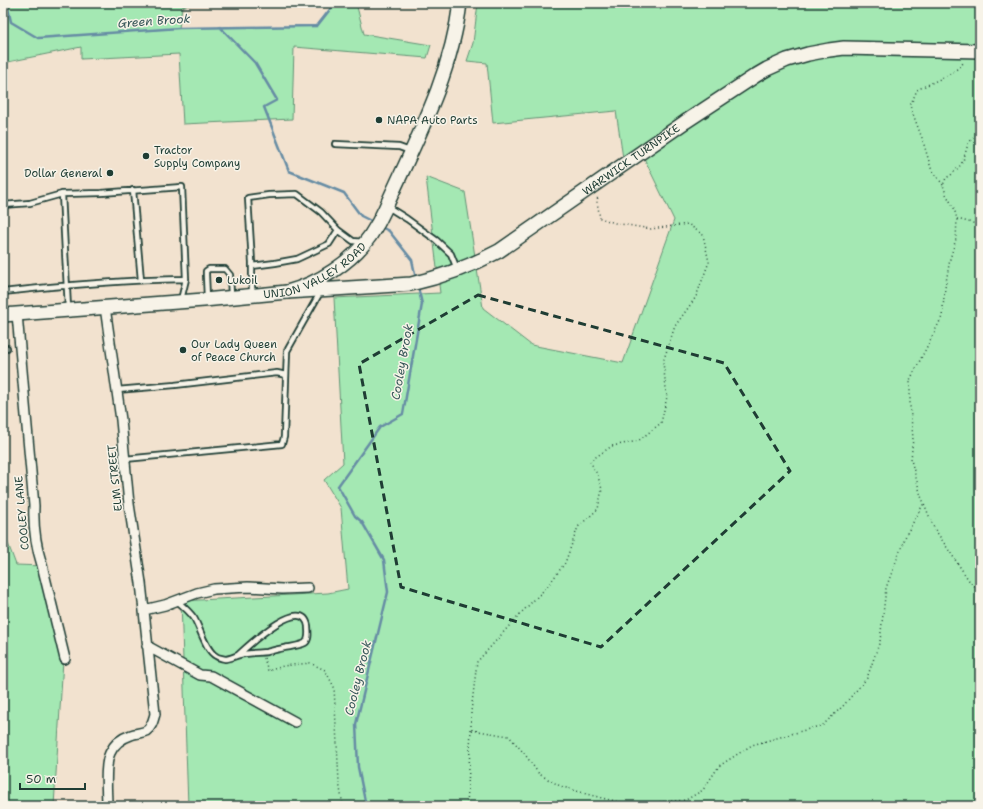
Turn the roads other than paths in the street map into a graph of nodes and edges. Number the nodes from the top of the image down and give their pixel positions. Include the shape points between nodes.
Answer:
1 (460, 3) edge
2 (980, 51) edge
3 (335, 144) dead end
4 (411, 152) junction
5 (134, 190) junction
6 (62, 194) junction
7 (3, 205) edge
8 (386, 206) junction
9 (338, 230) junction
10 (365, 242) junction
11 (252, 266) junction
12 (458, 271) junction
13 (186, 279) junction
14 (141, 280) junction
15 (67, 285) junction
16 (322, 290) junction
17 (3, 292) edge
18 (287, 292) junction
19 (252, 295) junction
20 (231, 297) junction
21 (207, 300) junction
22 (181, 301) junction
23 (105, 307) junction
24 (68, 310) junction
25 (17, 314) junction
26 (3, 315) edge
27 (286, 375) junction
28 (117, 390) junction
29 (125, 459) junction
30 (308, 588) dead end
31 (177, 601) junction
32 (144, 610) junction
33 (147, 646) junction
34 (238, 655) junction
35 (65, 659) dead end
36 (295, 722) dead end
37 (107, 806) edge

1 - 4 street, UNION VALLEY ROAD via 448,60 436,96
2 - 12 street, WARWICK TURNPIKE via 844,48 787,60 755,76 499,251
3 - 4 lane via 399,147
4 - 8 street, UNION VALLEY ROAD
5 - 6 lane
5 - 13 lane via 182,187
5 - 14 lane
6 - 7 lane via 30,203
6 - 15 lane
8 - 10 street, UNION VALLEY ROAD
8 - 12 lane via 436,240 451,254
9 - 10 lane via 353,241
9 - 11 lane via 329,244 297,259
9 - 11 lane via 321,212 297,194 248,198
10 - 18 street, UNION VALLEY ROAD via 333,270 300,288
11 - 19 lane
12 - 16 street, WARWICK TURNPIKE via 417,283
13 - 14 lane
13 - 22 lane
14 - 15 lane
15 - 17 lane
15 - 24 lane
16 - 18 street, WARWICK TURNPIKE
16 - 27 lane via 287,351
18 - 19 street, UNION VALLEY ROAD
19 - 20 street, UNION VALLEY ROAD
20 - 21 street, UNION VALLEY ROAD
20 - 21 lane via 230,275 225,269 209,269 206,271
21 - 22 street, UNION VALLEY ROAD
22 - 23 street, UNION VALLEY ROAD
23 - 24 street, UNION VALLEY ROAD
23 - 28 street, ELM STREET
24 - 25 street, UNION VALLEY ROAD
25 - 26 street, UNION VALLEY ROAD
25 - 35 street, COOLEY LANE via 35,538
27 - 28 lane via 277,373
27 - 29 lane via 282,444
28 - 29 street, ELM STREET
29 - 32 street, ELM STREET
30 - 31 street via 227,588 197,593
31 - 32 street
31 - 34 lane via 193,617 210,652 226,659
32 - 33 street, ELM STREET
33 - 36 street via 200,675 211,676
33 - 37 street, ELM STREET via 155,714 146,731 120,740 110,752 106,769
34 - 34 lane via 305,642 309,632 307,623 298,616 289,617 272,627

